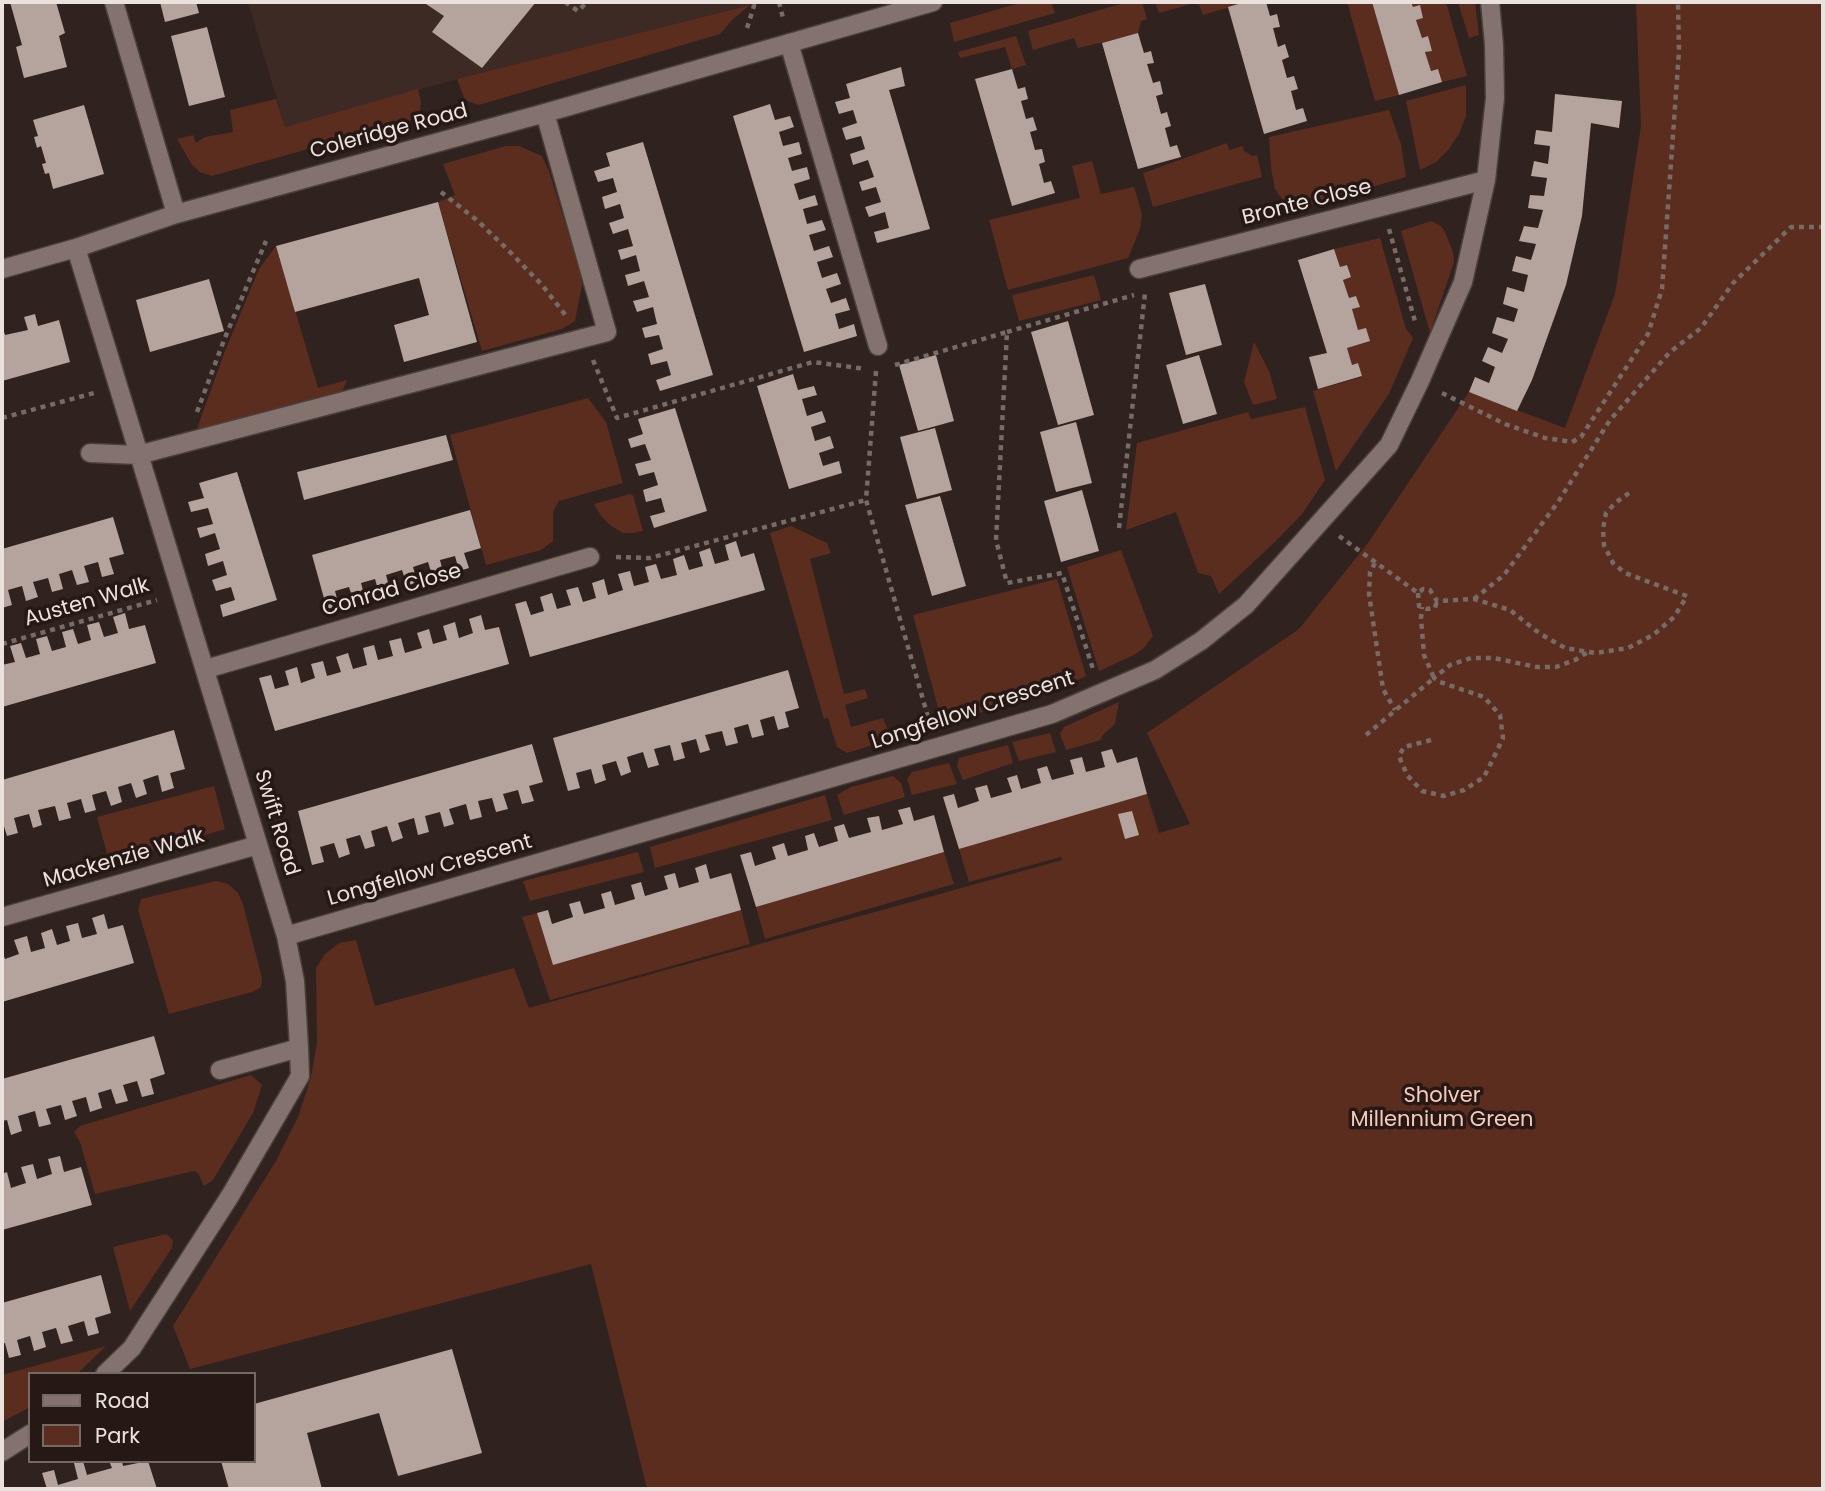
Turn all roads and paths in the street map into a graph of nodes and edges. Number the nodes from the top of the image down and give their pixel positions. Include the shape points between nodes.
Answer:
1 (114, 2) edge
2 (565, 2) edge
3 (587, 2) edge
4 (933, 2) edge
5 (1489, 2) edge
6 (1678, 2) edge
7 (789, 43) junction
8 (545, 113) junction
9 (1486, 180) junction
10 (441, 192) dead end
11 (1383, 207) junction
12 (176, 214) junction
13 (1823, 227) edge
14 (267, 241) dead end
15 (76, 248) junction
16 (2, 269) edge
17 (1139, 269) dead end
18 (1007, 332) junction
19 (584, 339) junction
20 (878, 346) joint
21 (1435, 347) junction
22 (876, 370) junction
23 (1420, 381) junction
24 (118, 386) junction
25 (2, 418) edge
26 (186, 442) junction
27 (90, 453) dead end
28 (138, 455) junction
29 (1629, 493) dead end
30 (866, 500) junction
31 (1321, 523) junction
32 (1119, 528) dead end
33 (590, 557) joint
34 (1375, 563) junction
35 (181, 593) junction
36 (1418, 593) junction
37 (1474, 599) junction
38 (1437, 601) junction
39 (1422, 607) junction
40 (2, 644) edge
41 (1588, 652) junction
42 (206, 669) junction
43 (1434, 677) junction
44 (1101, 693) junction
45 (1395, 710) junction
46 (1366, 735) dead end
47 (1431, 740) dead end
48 (937, 748) junction
49 (258, 845) junction
50 (2, 917) edge
51 (286, 936) junction
52 (299, 1048) junction
53 (220, 1070) dead end
54 (106, 1372) edge
55 (28, 1435) edge
56 (2, 1452) edge

1 - 12 street
2 - 3 path via 578,11
4 - 7 street, Coleridge Road
5 - 9 street, Longfellow Crescent via 1495,99
6 - 23 path via 1679,51 1662,289 1648,334 1581,437 1573,442 1545,438 1505,424
7 - 8 street, Coleridge Road
7 - 20 street
8 - 12 street, Coleridge Road
8 - 19 street via 607,332
9 - 11 street, Bronte Close
9 - 21 street, Longfellow Crescent via 1463,282
10 - 19 path via 511,253
11 - 17 street, Bronte Close
11 - 21 path via 1418,330
12 - 15 street, Coleridge Road
13 - 37 path via 1791,227 1733,283 1701,328 1670,352 1610,420 1504,575
14 - 26 path
15 - 16 street, Coleridge Road
15 - 24 street, Swift Road
18 - 22 path
18 - 32 path via 1145,292
18 - 44 path via 996,540 1007,583 1062,573
19 - 22 path via 617,418 813,362
19 - 26 street
20 - 22 path
21 - 23 street, Longfellow Crescent
22 - 30 path
23 - 31 street, Longfellow Crescent via 1388,445
24 - 25 path
24 - 28 street, Swift Road
26 - 28 street
27 - 28 street
28 - 35 street, Swift Road
29 - 41 path via 1606,513 1604,545 1613,562 1625,573 1687,596 1674,617 1653,635 1628,648
30 - 33 path via 650,558
30 - 48 path
31 - 34 path
31 - 44 street, Longfellow Crescent via 1246,605 1201,641 1155,670
33 - 42 street, Conrad Close
34 - 36 path
34 - 45 path via 1369,594 1383,689
35 - 40 path, Austen Walk
35 - 42 street, Swift Road
36 - 38 path via 1430,590
36 - 39 path
37 - 38 path
37 - 41 path via 1510,610 1565,648
38 - 39 path via 1435,608
39 - 43 path via 1424,655
41 - 43 path via 1556,667 1471,658
42 - 49 street, Swift Road
43 - 45 path
43 - 47 path via 1484,697 1500,715 1503,738 1484,777 1444,796 1422,791 1407,775 1399,756 1404,747
44 - 48 street, Longfellow Crescent via 1052,714
45 - 46 path
48 - 51 street, Longfellow Crescent
49 - 50 street, Mackenzie Walk
49 - 51 street, Swift Road
51 - 52 street, Swift Road via 295,981
52 - 53 street
52 - 54 street, Swift Road via 300,1076 230,1196 132,1348
55 - 56 street

